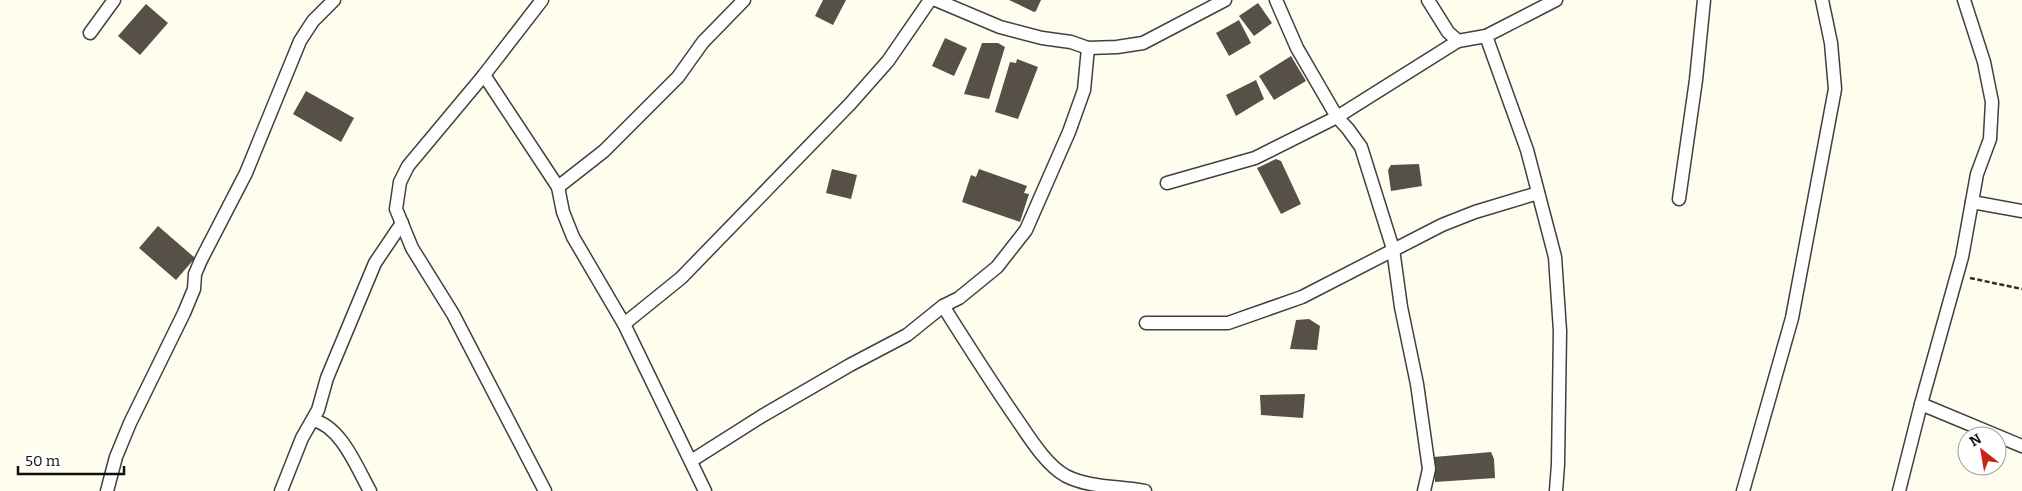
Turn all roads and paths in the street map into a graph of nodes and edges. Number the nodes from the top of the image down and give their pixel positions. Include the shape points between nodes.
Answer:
1 (114, 0) edge
2 (334, 0) edge
3 (542, 0) edge
4 (744, 0) edge
5 (930, 0) edge
6 (936, 0) edge
7 (1225, 0) edge
8 (1276, 0) edge
9 (1428, 0) edge
10 (1556, 0) edge
11 (1704, 0) edge
12 (1822, 0) edge
13 (1964, 0) edge
14 (90, 33) dead end
15 (1486, 36) junction
16 (1458, 41) junction
17 (1088, 48) junction
18 (484, 75) junction
19 (1336, 117) junction
20 (1167, 183) dead end
21 (558, 187) junction
22 (1538, 193) junction
23 (1679, 199) dead end
24 (1972, 202) junction
25 (2022, 211) edge
26 (402, 223) junction
27 (1393, 249) junction
28 (1957, 275) junction
29 (2022, 290) edge
30 (943, 306) junction
31 (1146, 323) dead end
32 (624, 324) junction
33 (1921, 404) junction
34 (313, 420) junction
35 (2022, 446) edge
36 (691, 461) junction
37 (107, 491) edge
38 (281, 491) edge
39 (370, 491) edge
40 (545, 491) edge
41 (705, 491) edge
42 (1144, 491) edge
43 (1424, 491) edge
44 (1556, 491) edge
45 (1743, 491) edge
46 (1899, 491) edge

1 - 14 street
2 - 37 street via 312,21 300,41 246,173 195,274 194,289 184,313 130,424 116,457
3 - 18 street
4 - 21 street via 703,42 678,77 604,151
5 - 32 street via 888,61 850,104 681,278
6 - 17 street via 1000,27
7 - 17 street via 1143,43
8 - 19 street via 1297,48
9 - 16 street via 1448,32
10 - 15 street
11 - 23 street
12 - 45 street via 1831,43 1835,89 1792,318
13 - 24 street via 1984,62 1992,102 1990,139 1977,174
15 - 16 street
15 - 22 street via 1527,150
16 - 19 street
17 - 30 street via 1084,90 1026,230 997,267 959,298
18 - 21 street
18 - 26 street via 408,166 400,182 396,209
19 - 20 street via 1255,158
19 - 27 street via 1361,147
21 - 32 street via 573,237
22 - 27 street via 1475,212
22 - 44 street via 1555,257 1560,331
24 - 25 street
24 - 28 street
26 - 34 street via 375,263
26 - 40 street via 412,248 453,314
27 - 31 street via 1302,297 1228,324
27 - 43 street via 1429,469
28 - 29 path
28 - 33 street
30 - 36 street via 907,335 762,416
30 - 42 street via 1044,456 1064,474 1080,482
32 - 36 street
33 - 35 street
33 - 46 street
34 - 38 street via 302,438
34 - 39 street via 324,422 336,433
36 - 41 street

